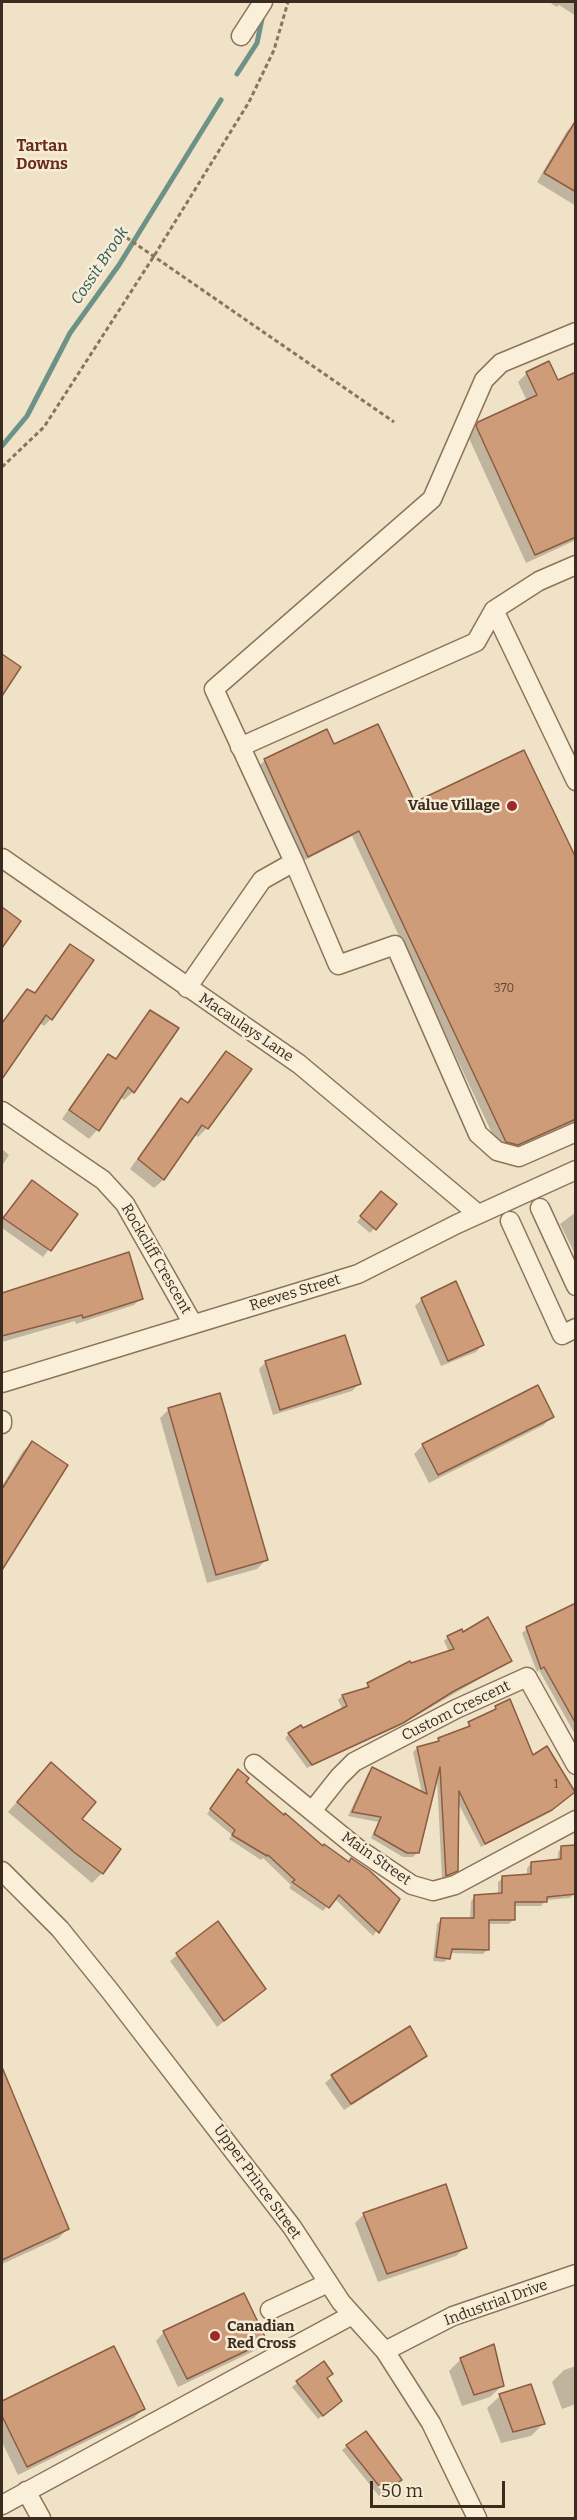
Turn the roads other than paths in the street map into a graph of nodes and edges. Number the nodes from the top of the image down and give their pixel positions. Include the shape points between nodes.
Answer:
1 (259, 8) edge
2 (241, 36) dead end
3 (576, 332) edge
4 (576, 565) edge
5 (494, 610) junction
6 (240, 747) junction
7 (576, 781) edge
8 (2, 858) edge
9 (294, 862) junction
10 (187, 988) junction
11 (2, 1111) edge
12 (576, 1132) edge
13 (576, 1170) edge
14 (540, 1208) dead end
15 (478, 1214) junction
16 (510, 1221) dead end
17 (576, 1286) edge
18 (193, 1324) junction
19 (576, 1328) edge
20 (2, 1383) edge
21 (254, 1764) dead end
22 (576, 1765) edge
23 (312, 1811) junction
24 (576, 1820) edge
25 (2, 1871) edge
26 (576, 2274) edge
27 (328, 2283) junction
28 (270, 2310) dead end
29 (352, 2315) junction
30 (385, 2351) junction
31 (26, 2491) junction
32 (2, 2505) edge
33 (41, 2518) edge
34 (477, 2518) edge

1 - 2 street
3 - 6 street via 501,363 484,380 432,499 214,689
4 - 5 street via 539,581
5 - 6 street via 476,642
5 - 7 street
6 - 9 street
8 - 10 street, Macaulays Lane
9 - 10 street via 262,880
9 - 12 street via 338,965 394,945 478,1134 497,1151 519,1157
10 - 15 street, Macaulays Lane via 299,1064
11 - 18 street, Rockcliff Crescent via 116,1192
13 - 15 street, Reeves Street
14 - 17 street
15 - 18 street, Reeves Street via 358,1274
16 - 19 street via 562,1335
18 - 20 street, Reeves Street
21 - 23 street, Main Street
22 - 23 street, Custom Crescent via 527,1677 354,1762
23 - 24 street, Main Street via 412,1886 433,1891 455,1885
25 - 27 street, Upper Prince Street via 60,1929 110,1991 292,2227
26 - 30 street, Industrial Drive via 453,2316
27 - 28 street
27 - 29 street, Upper Prince Street
29 - 30 street, Upper Prince Street
29 - 31 street
30 - 34 street, Upper Prince Street via 431,2423
31 - 32 street
31 - 33 street

